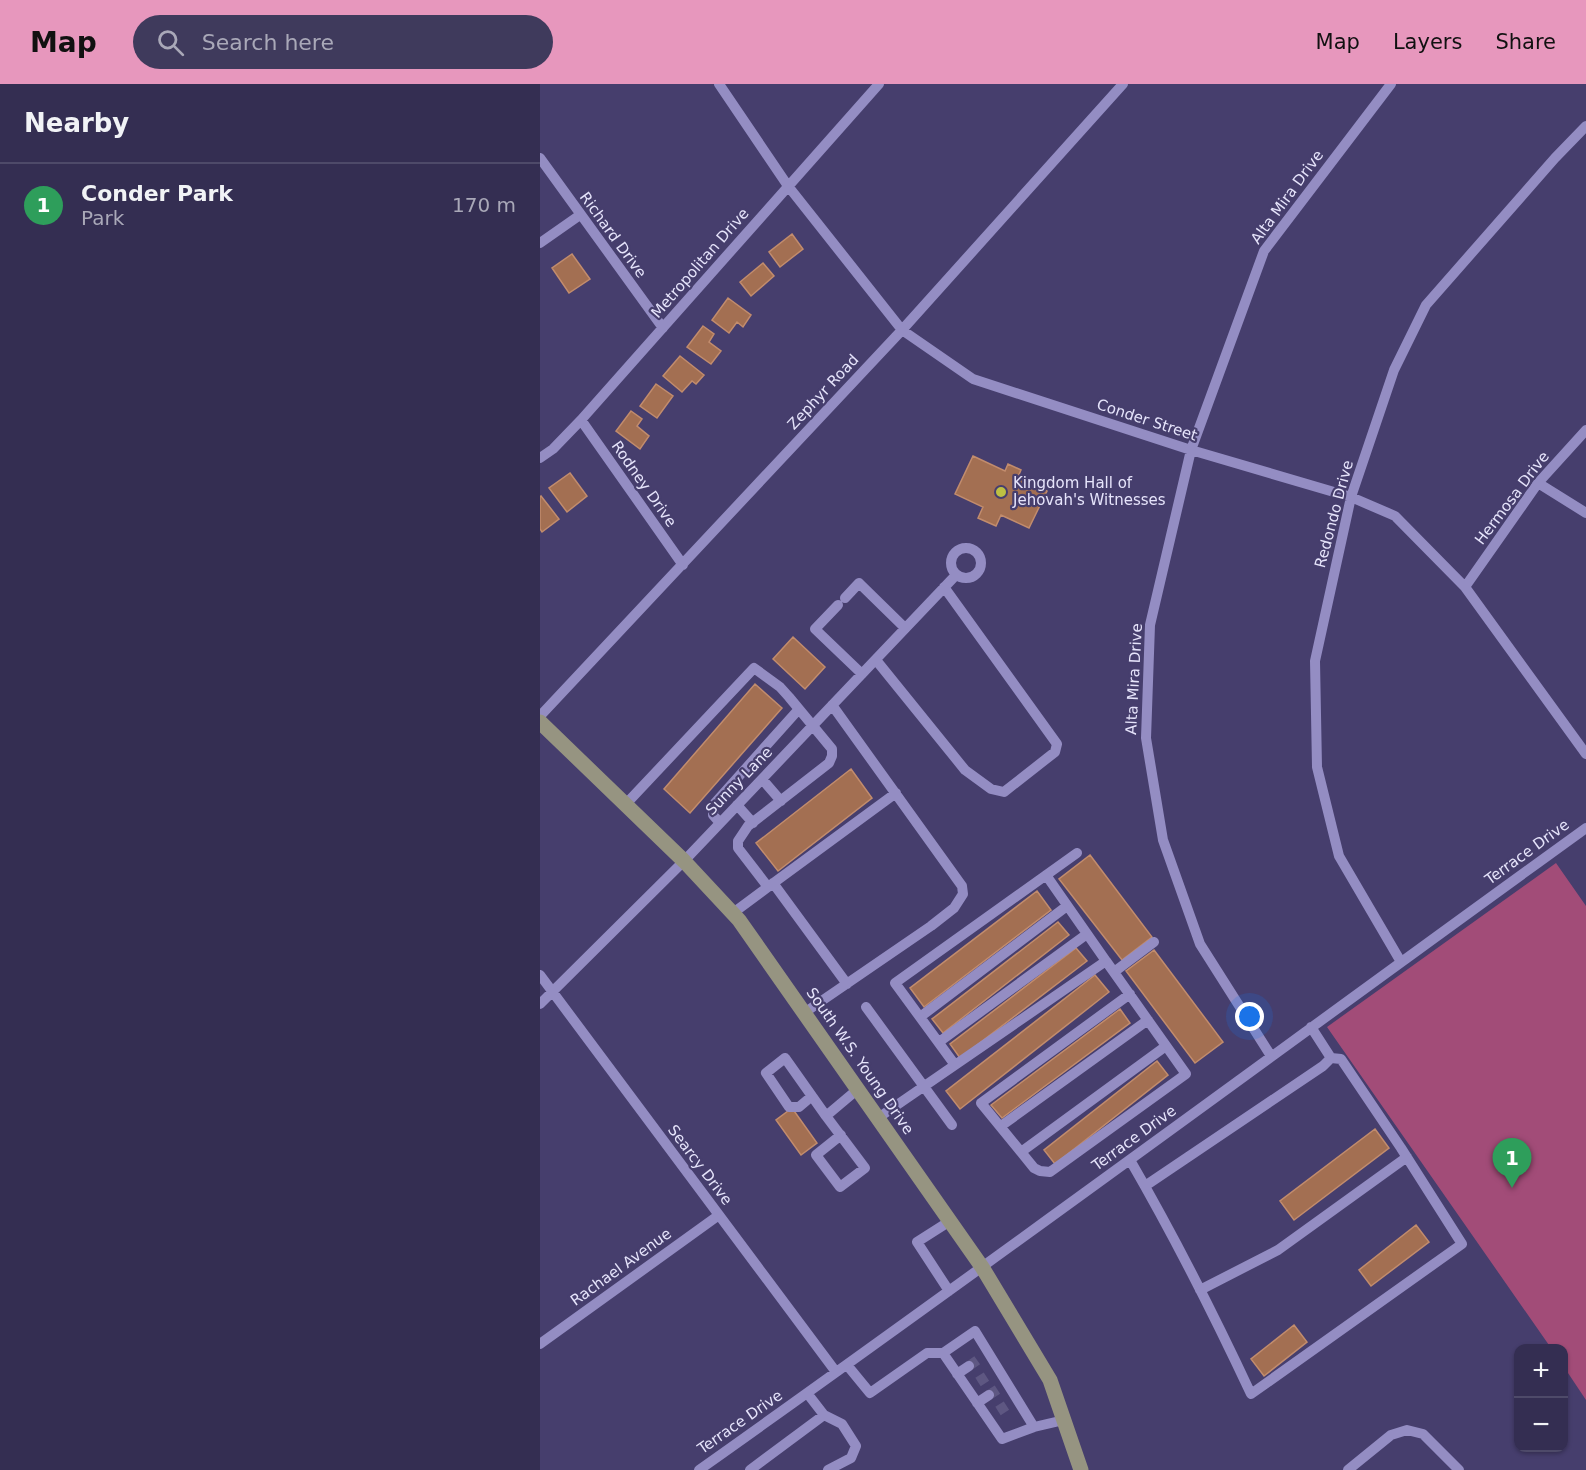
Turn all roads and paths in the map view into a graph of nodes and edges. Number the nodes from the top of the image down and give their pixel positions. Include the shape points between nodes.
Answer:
1 (719, 84) edge
2 (879, 84) edge
3 (1123, 84) edge
4 (1391, 84) edge
5 (1586, 126) edge
6 (540, 158) edge
7 (788, 186) junction
8 (580, 215) junction
9 (540, 243) edge
10 (663, 328) junction
11 (902, 330) junction
12 (581, 420) junction
13 (1586, 430) edge
14 (1191, 450) junction
15 (540, 459) edge
16 (1538, 483) junction
17 (1351, 497) junction
18 (1586, 513) edge
19 (683, 565) junction
20 (956, 574) dead end
21 (944, 587) junction
22 (1465, 587) junction
23 (905, 628) junction
24 (876, 660) junction
25 (862, 674) junction
26 (832, 705) junction
27 (799, 709) junction
28 (540, 716) edge
29 (540, 722) edge
30 (813, 725) junction
31 (779, 730) junction
32 (795, 744) junction
33 (1586, 754) edge
34 (756, 756) junction
35 (770, 770) junction
36 (762, 779) junction
37 (731, 784) junction
38 (896, 793) junction
39 (781, 801) junction
40 (741, 802) junction
41 (625, 805) junction
42 (753, 823) junction
43 (720, 824) junction
44 (1586, 828) edge
45 (1077, 853) dead end
46 (684, 861) junction
47 (1046, 875) junction
48 (770, 885) junction
49 (1067, 906) junction
50 (733, 913) junction
51 (1087, 933) junction
52 (1154, 942) dead end
53 (1106, 961) junction
54 (1401, 962) junction
55 (1114, 972) junction
56 (540, 975) edge
57 (847, 984) junction
58 (552, 991) junction
59 (1130, 994) junction
60 (540, 1004) edge
61 (866, 1007) dead end
62 (804, 1013) junction
63 (920, 1017) junction
64 (1148, 1020) junction
65 (1311, 1027) junction
66 (939, 1042) junction
67 (1166, 1046) junction
68 (1271, 1056) junction
69 (1331, 1058) junction
70 (955, 1065) junction
71 (923, 1087) junction
72 (858, 1089) junction
73 (812, 1096) junction
74 (826, 1116) junction
75 (878, 1118) junction
76 (952, 1125) dead end
77 (1000, 1126) junction
78 (841, 1135) junction
79 (1021, 1152) junction
80 (1407, 1157) junction
81 (1130, 1160) junction
82 (1145, 1186) junction
83 (719, 1215) junction
84 (950, 1221) junction
85 (982, 1267) junction
86 (1200, 1290) junction
87 (949, 1291) junction
88 (540, 1344) edge
89 (943, 1353) junction
90 (847, 1365) junction
91 (969, 1366) tunnel mouth
92 (836, 1372) junction
93 (957, 1374) junction
94 (978, 1382) tunnel mouth
95 (968, 1388) junction
96 (807, 1393) junction
97 (989, 1395) tunnel mouth
98 (977, 1402) junction
99 (998, 1411) tunnel mouth
100 (824, 1415) junction
101 (987, 1418) junction
102 (1064, 1420) junction
103 (1034, 1427) junction
104 (699, 1470) edge
105 (750, 1470) edge
106 (828, 1470) edge
107 (1081, 1470) edge
108 (1348, 1470) edge
109 (1460, 1470) edge

1 - 7 street, Conder Street
2 - 7 street, Metropolitan Drive
3 - 11 street, Zephyr Road
4 - 14 street, Alta Mira Drive via 1264,251
5 - 17 street, Redondo Drive via 1426,305 1394,370
6 - 8 street, Richard Drive
7 - 10 street, Metropolitan Drive
7 - 11 street, Conder Street
8 - 9 street
8 - 10 street, Richard Drive
10 - 12 street, Metropolitan Drive
11 - 14 street, Conder Street via 973,379
11 - 19 street, Zephyr Road
12 - 15 street, Metropolitan Drive
12 - 19 street, Rodney Drive
13 - 16 street, Hermosa Drive
14 - 17 street, Conder Street
14 - 68 street, Alta Mira Drive via 1150,625 1146,738 1163,840 1200,944
16 - 18 street
16 - 22 street, Hermosa Drive
17 - 22 street, Conder Street via 1395,516
17 - 54 street, Redondo Drive via 1315,661 1317,767 1339,856
19 - 28 street, Zephyr Road
20 - 21 street, Sunny Lane
21 - 23 street, Sunny Lane
21 - 24 street via 1058,744 1055,752 1004,792 991,789 964,770
22 - 33 street, Conder Street
23 - 24 street, Sunny Lane
23 - 25 street via 859,584 841,601 815,629
24 - 25 street, Sunny Lane
25 - 26 street, Sunny Lane
26 - 30 street, Sunny Lane
26 - 38 street
27 - 30 street
27 - 31 street
27 - 41 street via 780,687 754,668
29 - 41 main road, South W.S. Young Drive
30 - 32 street, Sunny Lane
30 - 39 street via 832,748 832,756 829,763
31 - 32 street
31 - 34 street
32 - 35 street, Sunny Lane
34 - 35 street
34 - 37 street
35 - 36 street, Sunny Lane
36 - 39 street
36 - 40 street, Sunny Lane
37 - 40 street
37 - 43 street via 714,804 713,815
38 - 48 street
38 - 57 street via 962,886 963,894 954,908
39 - 42 street
40 - 42 street
40 - 43 street, Sunny Lane
41 - 46 main road, South W.S. Young Drive
42 - 48 street via 738,841 738,848
43 - 46 street, Sunny Lane
44 - 54 street, Terrace Drive
45 - 47 street
46 - 50 main road, South W.S. Young Drive
46 - 58 street, Sunny Lane
47 - 49 street
47 - 63 street via 895,983
48 - 50 street
48 - 57 street
49 - 51 street
49 - 63 street
50 - 62 main road, South W.S. Young Drive
51 - 53 street
51 - 66 street
52 - 55 street
53 - 55 street
53 - 70 street
54 - 65 street, Terrace Drive
55 - 59 street
56 - 58 street, Searcy Drive
57 - 62 street
58 - 60 street, Sunny Lane
58 - 83 street, Searcy Drive
59 - 64 street
59 - 77 street via 981,1102
61 - 71 street
62 - 72 main road, South W.S. Young Drive
63 - 66 street
64 - 67 street
64 - 77 street
65 - 68 street, Terrace Drive
65 - 69 street
66 - 70 street
67 - 79 street
67 - 79 street via 1186,1074 1050,1172 1034,1168
68 - 81 street, Terrace Drive
69 - 80 street via 1341,1059
69 - 82 street
70 - 71 street
71 - 75 street
71 - 76 street
72 - 74 street
72 - 75 main road, South W.S. Young Drive
73 - 73 street via 785,1058 766,1073 789,1107 799,1107
73 - 74 street
74 - 78 street
75 - 84 main road, South W.S. Young Drive
77 - 79 street
78 - 78 street via 865,1168 840,1187 816,1155
80 - 86 street via 1278,1250
80 - 86 street via 1462,1244 1251,1394
81 - 82 street
81 - 85 street, Terrace Drive
82 - 86 street
83 - 88 street, Rachael Avenue
83 - 92 street, Searcy Drive
84 - 85 main road, South W.S. Young Drive
84 - 87 street via 917,1242
85 - 87 street, Terrace Drive
85 - 102 main road, South W.S. Young Drive via 1050,1380
87 - 90 street, Terrace Drive
89 - 90 street via 927,1353 870,1393
89 - 93 street
89 - 103 street via 975,1331 984,1357
90 - 92 street, Terrace Drive
91 - 93 street
92 - 96 street, Terrace Drive
93 - 95 street
94 - 95 street
95 - 98 street
96 - 100 street
96 - 104 street, Terrace Drive
97 - 98 street
98 - 101 street
99 - 101 street
100 - 105 street
100 - 106 street via 842,1424 856,1446 851,1458
101 - 103 street via 1002,1439
102 - 103 street
102 - 107 main road, South W.S. Young Drive
108 - 109 street via 1391,1435 1407,1430 1423,1434

